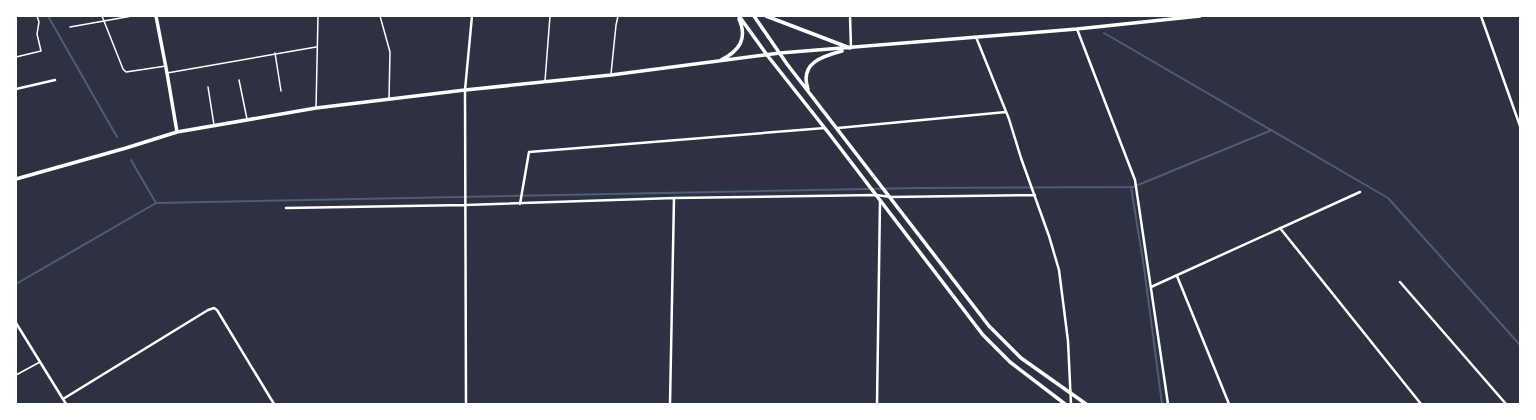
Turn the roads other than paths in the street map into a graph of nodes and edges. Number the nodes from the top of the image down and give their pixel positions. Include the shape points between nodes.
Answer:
1 (37, 16) edge
2 (102, 16) edge
3 (132, 16) edge
4 (156, 16) edge
5 (318, 16) edge
6 (380, 16) edge
7 (472, 16) edge
8 (550, 16) edge
9 (618, 16) edge
10 (739, 16) edge
11 (754, 16) edge
12 (766, 16) edge
13 (850, 16) edge
14 (1193, 16) edge
15 (1200, 16) edge
16 (1481, 16) edge
17 (104, 21) junction
18 (70, 27) dead end
19 (1077, 29) junction
20 (976, 37) junction
21 (316, 47) junction
22 (851, 48) junction
23 (780, 53) junction
24 (275, 54) junction
25 (767, 55) junction
26 (16, 57) edge
27 (718, 61) junction
28 (166, 66) junction
29 (167, 74) junction
30 (611, 75) junction
31 (55, 80) dead end
32 (239, 80) dead end
33 (545, 81) junction
34 (208, 87) dead end
35 (16, 89) edge
36 (465, 90) junction
37 (281, 91) dead end
38 (809, 92) junction
39 (389, 99) junction
40 (316, 108) junction
41 (1006, 112) junction
42 (247, 120) junction
43 (214, 126) junction
44 (1520, 126) edge
45 (825, 128) junction
46 (838, 128) junction
47 (177, 132) junction
48 (16, 178) edge
49 (1360, 192) dead end
50 (876, 195) junction
51 (1035, 195) junction
52 (891, 197) junction
53 (674, 198) junction
54 (880, 200) junction
55 (520, 204) junction
56 (466, 205) junction
57 (286, 208) dead end
58 (1280, 228) junction
59 (1177, 276) junction
60 (1400, 282) dead end
61 (1151, 287) junction
62 (16, 323) edge
63 (40, 362) junction
64 (16, 375) edge
65 (1071, 394) junction
66 (63, 399) junction
67 (1071, 403) edge
68 (66, 404) edge
69 (274, 404) edge
70 (466, 404) edge
71 (670, 404) edge
72 (877, 404) edge
73 (1065, 404) edge
74 (1086, 404) edge
75 (1168, 404) edge
76 (1229, 404) edge
77 (1421, 404) edge
78 (1506, 404) edge

1 - 26 lane via 41,51
2 - 17 lane
3 - 17 lane
4 - 28 street
5 - 21 lane
6 - 39 lane via 390,52
7 - 36 street
8 - 33 lane
9 - 30 lane
10 - 25 street
10 - 27 street via 743,36 740,47
11 - 23 street
12 - 22 street
13 - 22 street
14 - 15 street
14 - 19 street
16 - 44 street
17 - 18 lane
17 - 28 lane via 126,72
19 - 20 street
19 - 61 street via 1135,180
20 - 22 street
20 - 41 street
21 - 24 lane
21 - 40 lane
22 - 23 street
22 - 38 street via 816,59 807,76
23 - 25 street
23 - 38 street
24 - 29 lane
24 - 37 lane
25 - 27 street
25 - 45 street
27 - 30 street
28 - 29 street
29 - 47 street
30 - 33 street
31 - 35 street
32 - 42 lane
33 - 36 street
34 - 43 lane
36 - 39 street
36 - 56 street
38 - 46 street
39 - 40 street
40 - 42 street
41 - 46 street
41 - 51 street
42 - 43 street
43 - 47 street
45 - 50 street
45 - 55 street via 529,152
46 - 52 street
47 - 48 street
49 - 58 street
50 - 52 street
50 - 53 street
50 - 54 street
51 - 52 street
51 - 65 street via 1059,270 1068,341
52 - 65 street via 988,326 1021,358
53 - 55 street
53 - 71 street
54 - 72 street
54 - 73 street via 983,336 1010,362
55 - 56 street
56 - 57 street
56 - 70 street
58 - 59 street
58 - 77 street
59 - 61 street
59 - 76 street
60 - 78 street
61 - 75 street
62 - 63 street
63 - 64 lane
63 - 66 street
65 - 67 street
65 - 74 street
66 - 68 street
66 - 69 street via 211,308 217,310

